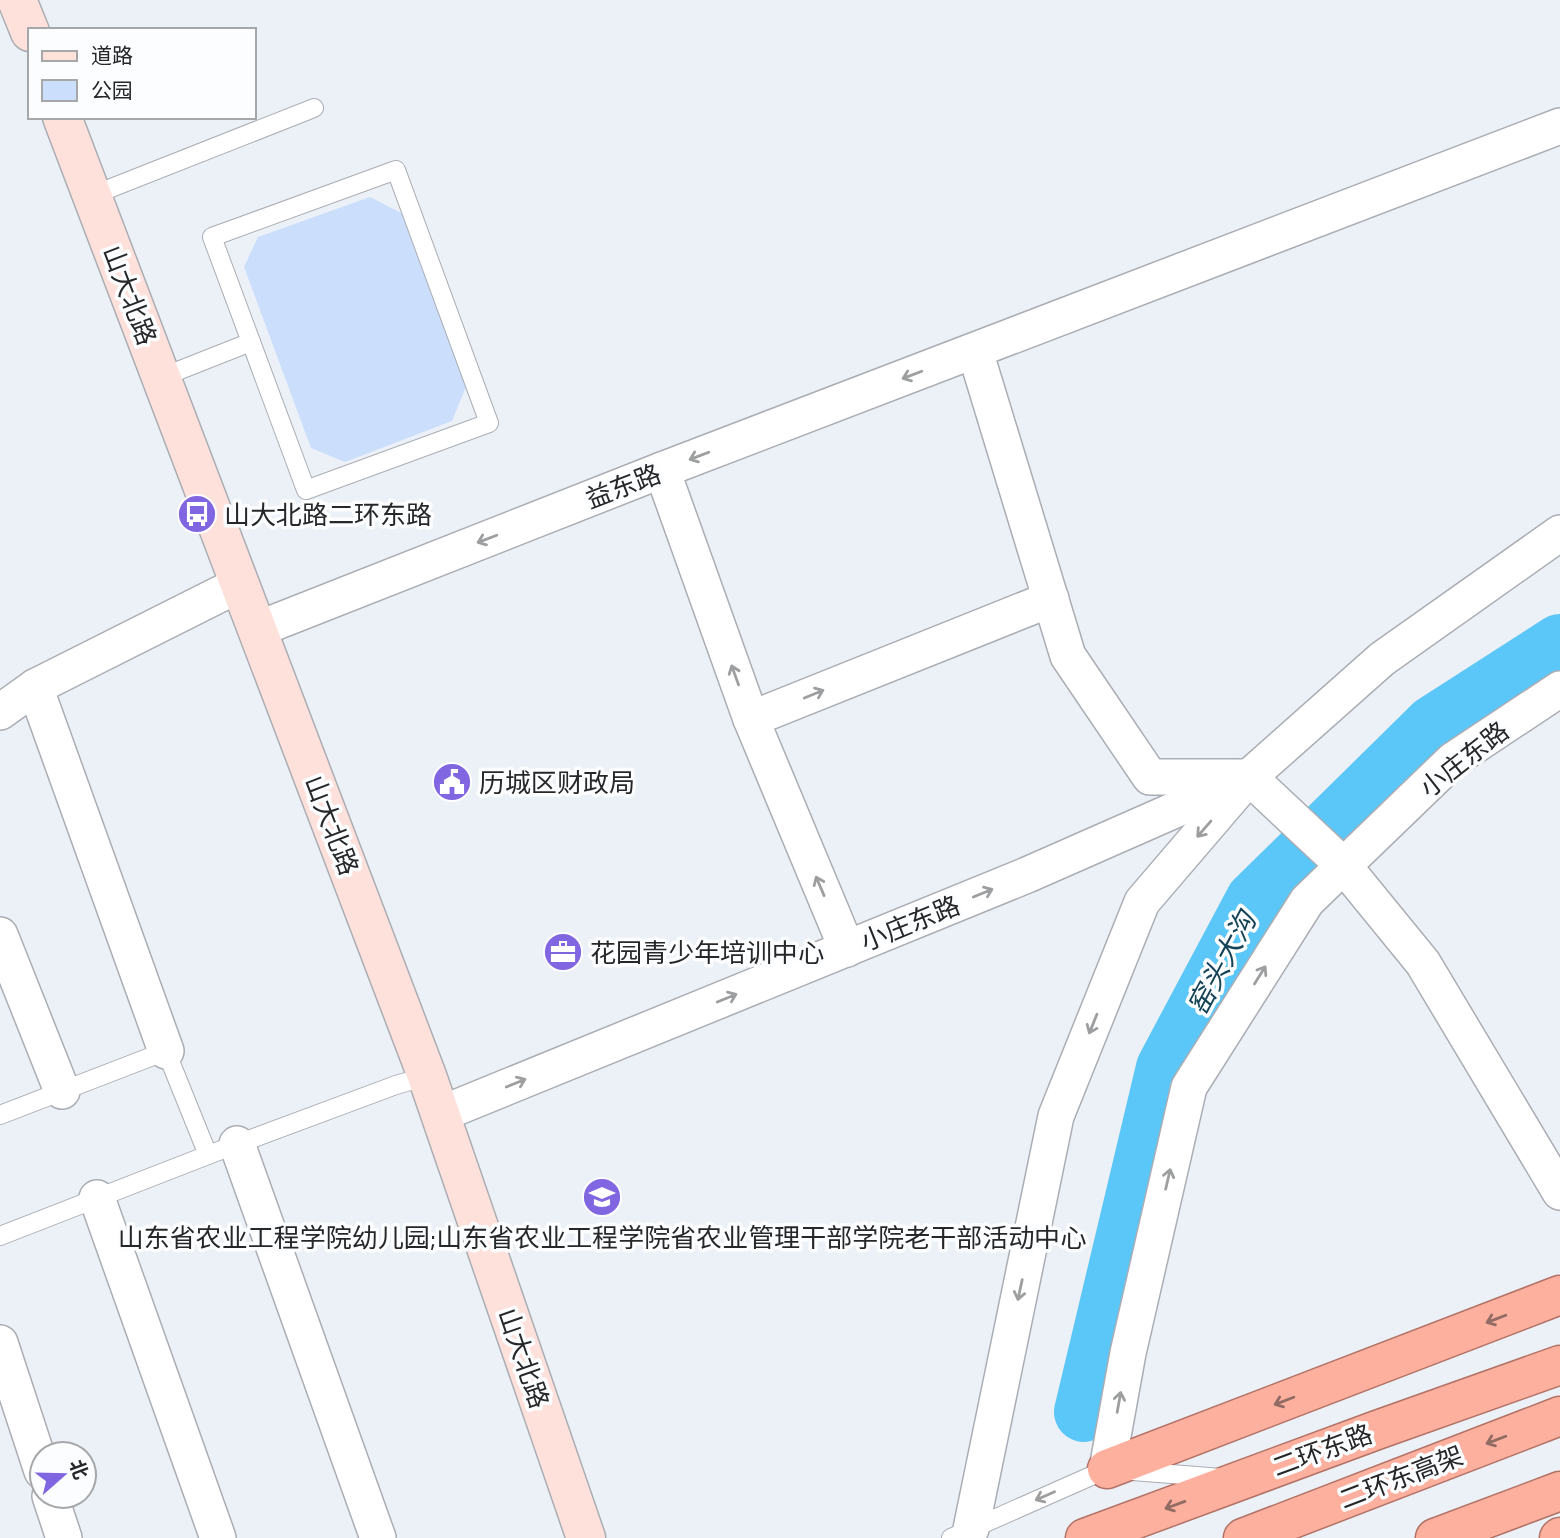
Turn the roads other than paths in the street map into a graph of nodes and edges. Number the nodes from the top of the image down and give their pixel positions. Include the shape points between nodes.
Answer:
1 (17, 0) edge
2 (34, 0) edge
3 (28, 28) edge
4 (44, 28) edge
5 (314, 108) dead end
6 (63, 119) edge
7 (80, 119) edge
8 (1560, 126) edge
9 (106, 190) junction
10 (251, 342) junction
11 (975, 351) junction
12 (175, 372) junction
13 (662, 470) junction
14 (1560, 533) edge
15 (240, 584) junction
16 (1051, 599) junction
17 (271, 624) junction
18 (36, 687) junction
19 (1560, 689) edge
20 (0, 712) edge
21 (751, 719) junction
22 (1249, 777) junction
23 (1343, 865) junction
24 (0, 934) edge
25 (846, 949) junction
26 (166, 1051) junction
27 (428, 1076) junction
28 (62, 1091) junction
29 (453, 1109) junction
30 (0, 1115) edge
31 (223, 1149) junction
32 (1560, 1192) edge
33 (97, 1198) junction
34 (0, 1236) edge
35 (1560, 1295) edge
36 (0, 1343) edge
37 (1560, 1343) edge
38 (1560, 1365) edge
39 (1560, 1416) edge
40 (1377, 1430) junction
41 (32, 1440) edge
42 (1107, 1469) junction
43 (1242, 1479) junction
44 (1560, 1491) edge
45 (55, 1510) edge
46 (1560, 1517) edge
47 (961, 1534) edge
48 (64, 1538) edge
49 (218, 1538) edge
50 (378, 1538) edge
51 (586, 1538) edge
52 (599, 1538) edge
53 (1085, 1538) edge
54 (1243, 1538) edge
55 (1434, 1538) edge
56 (1514, 1538) edge

1 - 3 main road
2 - 4 main road
5 - 9 lane
6 - 15 main road, 山大北路
7 - 9 main road, 山大北路
8 - 11 street, 益东路
9 - 12 main road, 山大北路
10 - 10 lane via 212,237 396,170 489,423 306,490
10 - 12 lane
11 -> 13 street, 益东路
11 - 16 street
12 - 17 main road, 山大北路
13 -> 17 street, 益东路
21 -> 13 street
14 - 22 street via 1382,659
15 - 18 street
15 - 27 main road, 山大北路
21 -> 16 street
16 - 22 street via 1068,656 1150,777
17 - 29 main road, 山大北路
18 - 20 street
18 - 26 street
19 - 23 street, 小庄东路 via 1453,760
25 -> 21 street
22 - 23 street
25 -> 22 street, 小庄东路
22 -> 47 street via 1142,902 1056,1116
23 - 32 street via 1423,963
42 -> 23 street, 小庄东路 via 1128,1353 1189,1087 1307,901
24 - 28 street
29 -> 25 street, 小庄东路
26 - 28 lane
26 - 31 lane
27 - 31 lane
27 - 51 main road, 山大北路
28 - 30 lane
29 - 52 main road, 山大北路
31 - 33 lane
31 - 50 street
33 - 34 lane
33 - 49 street
35 -> 42 highway
36 - 41 street
37 - 40 highway
38 - 40 highway, 二环东路
39 -> 54 highway, 二环东高架
40 - 43 highway, 二环东路
42 - 43 lane
42 -> 47 lane
43 -> 53 highway, 二环东路
44 - 55 highway
45 - 48 street
46 - 56 highway

